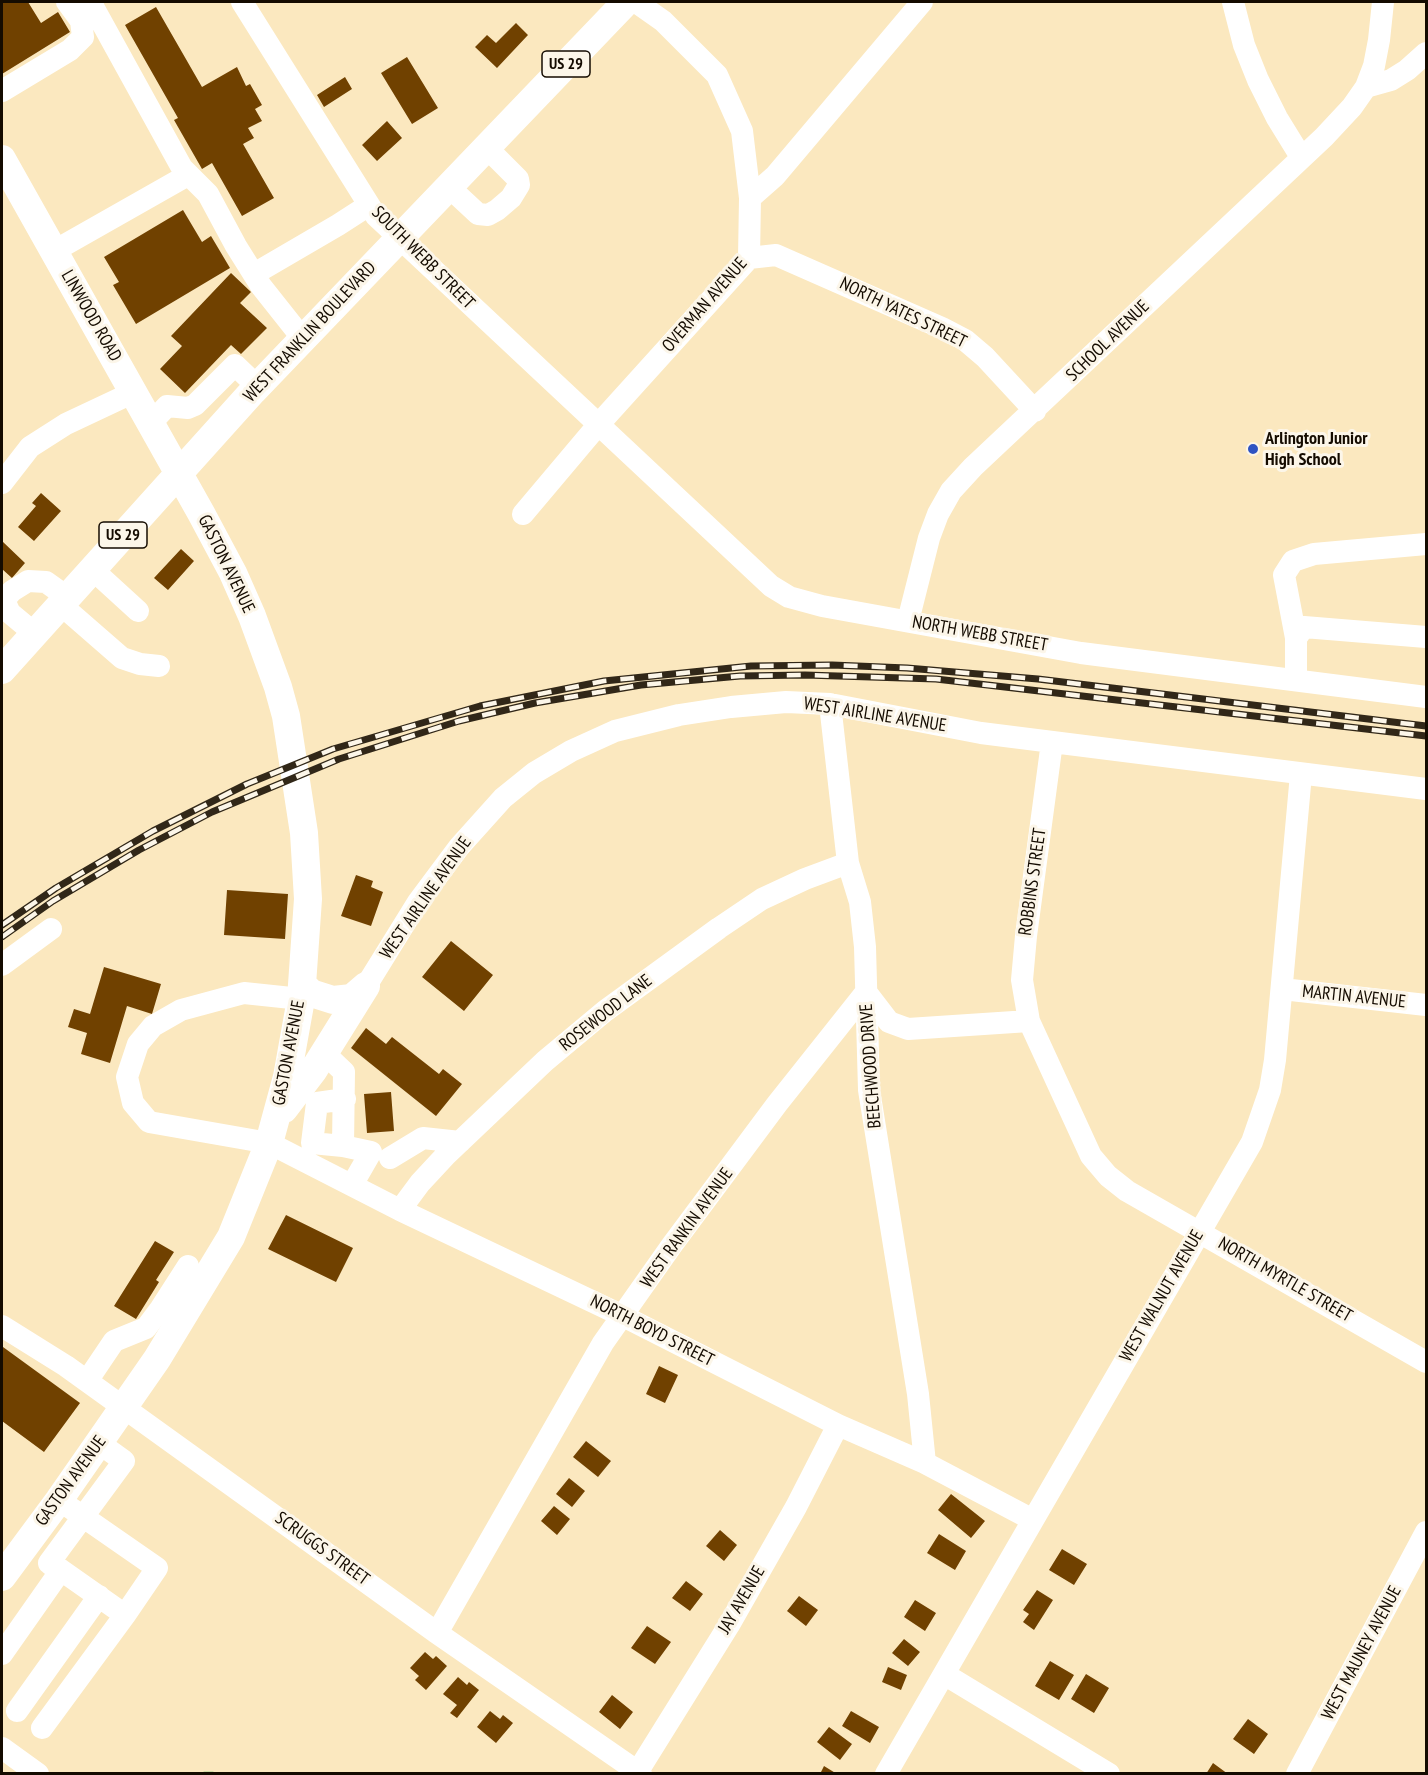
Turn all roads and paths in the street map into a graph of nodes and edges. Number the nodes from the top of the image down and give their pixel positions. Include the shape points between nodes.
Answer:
1 (67, 2) edge
2 (93, 2) edge
3 (242, 2) edge
4 (626, 2) edge
5 (636, 2) edge
6 (922, 2) edge
7 (1233, 2) edge
8 (1383, 2) edge
9 (1426, 52) edge
10 (1364, 90) junction
11 (2, 91) edge
12 (486, 147) junction
13 (1301, 158) junction
14 (3, 163) edge
15 (188, 175) junction
16 (448, 187) junction
17 (750, 198) junction
18 (369, 205) junction
19 (399, 239) junction
20 (54, 251) junction
21 (749, 258) junction
22 (254, 274) junction
23 (303, 339) junction
24 (258, 386) junction
25 (134, 392) junction
26 (1035, 411) junction
27 (151, 423) junction
28 (598, 425) junction
29 (180, 474) junction
30 (2, 483) edge
31 (523, 514) dead end
32 (1426, 544) edge
33 (92, 569) junction
34 (64, 600) junction
35 (3, 601) edge
36 (138, 610) dead end
37 (908, 621) junction
38 (34, 633) junction
39 (1426, 637) edge
40 (1296, 638) junction
41 (159, 666) dead end
42 (2, 670) edge
43 (1296, 680) junction
44 (1426, 697) edge
45 (830, 704) junction
46 (1052, 742) junction
47 (1301, 774) junction
48 (1426, 789) edge
49 (848, 863) junction
50 (51, 929) dead end
51 (2, 965) edge
52 (366, 986) junction
53 (1282, 989) junction
54 (302, 992) junction
55 (866, 992) junction
56 (1426, 1005) edge
57 (349, 1014) junction
58 (1029, 1021) junction
59 (297, 1028) junction
60 (324, 1053) junction
61 (304, 1100) junction
62 (345, 1100) junction
63 (272, 1133) junction
64 (460, 1142) junction
65 (343, 1146) junction
66 (309, 1152) junction
67 (381, 1155) junction
68 (420, 1183) junction
69 (352, 1185) junction
70 (400, 1209) junction
71 (1200, 1231) junction
72 (188, 1266) dead end
73 (171, 1315) junction
74 (623, 1316) junction
75 (2, 1326) edge
76 (1426, 1362) edge
77 (87, 1381) junction
78 (124, 1407) junction
79 (838, 1425) junction
80 (99, 1443) junction
81 (925, 1463) junction
82 (59, 1500) junction
83 (84, 1517) junction
84 (1034, 1520) junction
85 (1426, 1532) edge
86 (23, 1546) junction
87 (55, 1567) junction
88 (2, 1577) edge
89 (99, 1596) junction
90 (125, 1615) junction
91 (437, 1633) junction
92 (2, 1654) edge
93 (944, 1674) junction
94 (17, 1711) dead end
95 (42, 1728) dead end
96 (2, 1748) edge
97 (640, 1772) edge
98 (38, 1773) edge
99 (886, 1773) edge
100 (1109, 1773) edge
101 (1297, 1773) edge

1 - 11 street via 81,21 83,37 70,50
2 - 15 street via 167,143
3 - 18 street, SOUTH WEBB STREET
4 - 12 main road, WEST FRANKLIN BOULEVARD / US 29
5 - 17 street, OVERMAN AVENUE via 663,21 717,75 742,131
6 - 17 street via 775,176
7 - 13 street via 1258,81
8 - 10 street via 1374,66
9 - 10 street via 1391,80
10 - 13 street, SCHOOL AVENUE
12 - 16 main road, WEST FRANKLIN BOULEVARD / US 29
12 - 16 street via 518,179 519,185 511,198 488,215 478,214
13 - 26 street, SCHOOL AVENUE
14 - 20 main road, LINWOOD ROAD
15 - 20 street
15 - 22 street via 208,194
16 - 19 main road, WEST FRANKLIN BOULEVARD / US 29
17 - 21 street, OVERMAN AVENUE
18 - 19 street, SOUTH WEBB STREET
18 - 22 street
19 - 23 main road, WEST FRANKLIN BOULEVARD / US 29
19 - 28 street, SOUTH WEBB STREET
20 - 25 main road, LINWOOD ROAD
21 - 26 street, NORTH YATES STREET via 776,255 965,340
21 - 28 street, OVERMAN AVENUE
22 - 23 street
23 - 24 main road, WEST FRANKLIN BOULEVARD / US 29
24 - 27 street via 235,365 195,405 167,406
24 - 29 main road, WEST FRANKLIN BOULEVARD / US 29
25 - 27 main road, LINWOOD ROAD
25 - 30 street via 66,424 30,447
26 - 37 street, SCHOOL AVENUE via 951,491 929,538
27 - 29 main road, LINWOOD ROAD
28 - 31 street, OVERMAN AVENUE
28 - 37 street, NORTH WEBB STREET via 771,586 789,597 822,606
29 - 33 main road, WEST FRANKLIN BOULEVARD / US 29
29 - 54 main road, GASTON AVENUE via 252,616 286,716 304,833 308,899
32 - 40 street via 1314,554 1293,561 1284,575
33 - 34 main road, WEST FRANKLIN BOULEVARD / US 29
33 - 36 street
34 - 35 street via 46,582 28,581
34 - 38 main road, WEST FRANKLIN BOULEVARD / US 29
34 - 41 street via 122,658
35 - 38 street via 10,613
37 - 43 street, NORTH WEBB STREET via 1081,653
38 - 42 main road, WEST FRANKLIN BOULEVARD / US 29
39 - 40 street via 1304,627
40 - 43 street
43 - 44 street, NORTH WEBB STREET
45 - 46 street, WEST AIRLINE AVENUE via 981,733
45 - 49 street, BEECHWOOD DRIVE
45 - 52 street, WEST AIRLINE AVENUE via 786,702 679,714 615,731 543,768 503,798 459,848 418,902
46 - 47 street, WEST AIRLINE AVENUE
46 - 58 street, ROBBINS STREET via 1022,980
47 - 48 street, WEST AIRLINE AVENUE
47 - 53 street, WEST WALNUT AVENUE
49 - 55 street, BEECHWOOD DRIVE via 860,902
49 - 64 street, ROSEWOOD LANE via 762,899 719,928 597,1018
50 - 51 street
52 - 54 main road via 352,998 333,1000
52 - 57 main road
53 - 56 street, MARTIN AVENUE
53 - 71 street, WEST WALNUT AVENUE via 1275,1060 1262,1117 1242,1162
54 - 59 main road, GASTON AVENUE
54 - 63 street, NORTH BOYD STREET via 244,993 181,1010 153,1026 138,1044 127,1077 133,1103 149,1122
55 - 58 street via 889,1022 908,1029
55 - 74 street, WEST RANKIN AVENUE via 770,1114
55 - 81 street, BEECHWOOD DRIVE via 869,1090 918,1394
57 - 59 main road via 333,1025
57 - 60 main road
58 - 71 street, NORTH MYRTLE STREET via 1091,1156 1127,1191
59 - 63 main road, GASTON AVENUE
60 - 61 main road via 313,1071
60 - 62 street via 344,1072
61 - 62 street
61 - 63 main road
61 - 66 street
62 - 65 street
63 - 66 street, NORTH BOYD STREET
63 - 73 main road, GASTON AVENUE via 231,1237
64 - 67 street via 423,1138
64 - 68 street, ROSEWOOD LANE
65 - 66 street
65 - 67 street
66 - 69 street, NORTH BOYD STREET
67 - 68 street
67 - 69 street
68 - 70 street, ROSEWOOD LANE
69 - 70 street, NORTH BOYD STREET
70 - 74 street, NORTH BOYD STREET
71 - 76 street, NORTH MYRTLE STREET
71 - 84 street, WEST WALNUT AVENUE
72 - 73 street
73 - 77 street via 114,1341
73 - 78 main road, GASTON AVENUE
74 - 79 street, NORTH BOYD STREET
74 - 91 street, WEST RANKIN AVENUE via 603,1343
75 - 77 street, SCRUGGS STREET
77 - 78 street, SCRUGGS STREET
78 - 80 main road, GASTON AVENUE
78 - 91 street, SCRUGGS STREET
79 - 81 street, NORTH BOYD STREET
79 - 97 street, JAY AVENUE via 796,1508
80 - 82 main road, GASTON AVENUE
80 - 83 street via 124,1461
81 - 84 street, NORTH BOYD STREET
82 - 83 street
82 - 86 main road, GASTON AVENUE
83 - 87 street
83 - 90 street via 157,1568
84 - 93 street, WEST WALNUT AVENUE
85 - 101 street, WEST MAUNEY AVENUE
86 - 87 street
86 - 88 main road, GASTON AVENUE
87 - 89 street
87 - 92 street
89 - 90 street
89 - 94 street
90 - 95 street
91 - 97 street, SCRUGGS STREET
93 - 99 street, WEST WALNUT AVENUE
93 - 100 street
96 - 98 street

